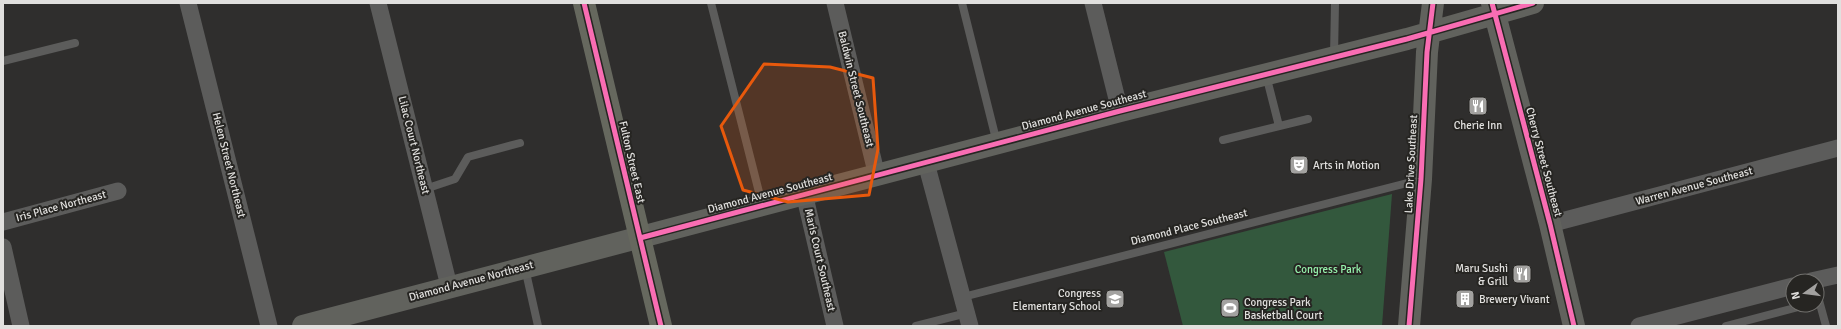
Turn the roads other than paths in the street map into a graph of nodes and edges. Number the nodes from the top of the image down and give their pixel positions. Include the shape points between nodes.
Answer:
1 (188, 3) edge
2 (378, 3) edge
3 (584, 3) edge
4 (711, 3) edge
5 (835, 3) edge
6 (962, 3) edge
7 (1092, 3) edge
8 (1335, 3) edge
9 (1433, 3) edge
10 (1533, 3) edge
11 (1493, 9) edge
12 (1430, 32) junction
13 (75, 43) dead end
14 (1334, 57) junction
15 (3, 61) edge
16 (1266, 74) junction
17 (1120, 111) junction
18 (1308, 119) dead end
19 (1279, 126) junction
20 (1223, 140) dead end
21 (520, 143) dead end
22 (997, 144) junction
23 (1838, 148) edge
24 (926, 163) junction
25 (877, 176) junction
26 (1422, 179) junction
27 (424, 188) junction
28 (118, 191) dead end
29 (804, 194) junction
30 (762, 205) junction
31 (3, 222) edge
32 (1550, 224) junction
33 (640, 238) junction
34 (3, 247) edge
35 (525, 267) junction
36 (1838, 274) edge
37 (1825, 279) edge
38 (449, 286) junction
39 (1785, 288) edge
40 (963, 297) junction
41 (1785, 311) edge
42 (1822, 313) edge
43 (968, 320) edge
44 (1677, 321) edge
45 (21, 326) edge
46 (269, 326) edge
47 (303, 326) edge
48 (538, 326) edge
49 (661, 326) edge
50 (835, 326) edge
51 (916, 326) edge
52 (1409, 326) edge
53 (1574, 326) edge
54 (1639, 326) edge
55 (1726, 326) edge
56 (1826, 326) edge

1 - 46 street, Helen Street Northeast
2 - 27 street, Lilac Court Northeast
3 - 33 main road, Fulton Street East
4 - 30 lane
5 - 25 street, Baldwin Street Southeast
6 - 22 lane
7 - 17 street
8 - 14 lane
9 - 12 street, Lake Drive Southeast
10 - 11 street, Diamond Avenue Southeast
11 - 12 street, Diamond Avenue Southeast
11 - 32 street, Cherry Street Southeast
12 - 14 street, Diamond Avenue Southeast
12 - 26 street, Lake Drive Southeast
13 - 15 lane
14 - 16 street, Diamond Avenue Southeast
16 - 17 street, Diamond Avenue Southeast
16 - 19 lane
17 - 22 street, Diamond Avenue Southeast
18 - 19 lane
19 - 20 lane
21 - 27 lane via 468,157 455,179
22 - 24 street, Diamond Avenue Southeast
23 - 32 street, Warren Avenue Southeast
24 - 25 street, Diamond Avenue Southeast
24 - 40 street
25 - 29 street, Diamond Avenue Southeast
26 - 40 lane, Diamond Place Southeast
26 - 52 street, Lake Drive Southeast
27 - 38 street, Lilac Court Northeast
28 - 31 street, Iris Place Northeast
29 - 30 street, Diamond Avenue Southeast
29 - 50 street, Maris Court Southeast
30 - 33 street, Diamond Avenue Southeast
32 - 53 street, Cherry Street Southeast
33 - 35 street, Diamond Avenue Northeast
33 - 49 main road, Fulton Street East
34 - 45 street
35 - 38 street, Diamond Avenue Northeast
35 - 48 lane
36 - 37 street
38 - 47 street, Diamond Avenue Northeast
39 - 44 street
40 - 43 street
41 - 55 lane
42 - 56 lane
43 - 51 lane
44 - 54 street

